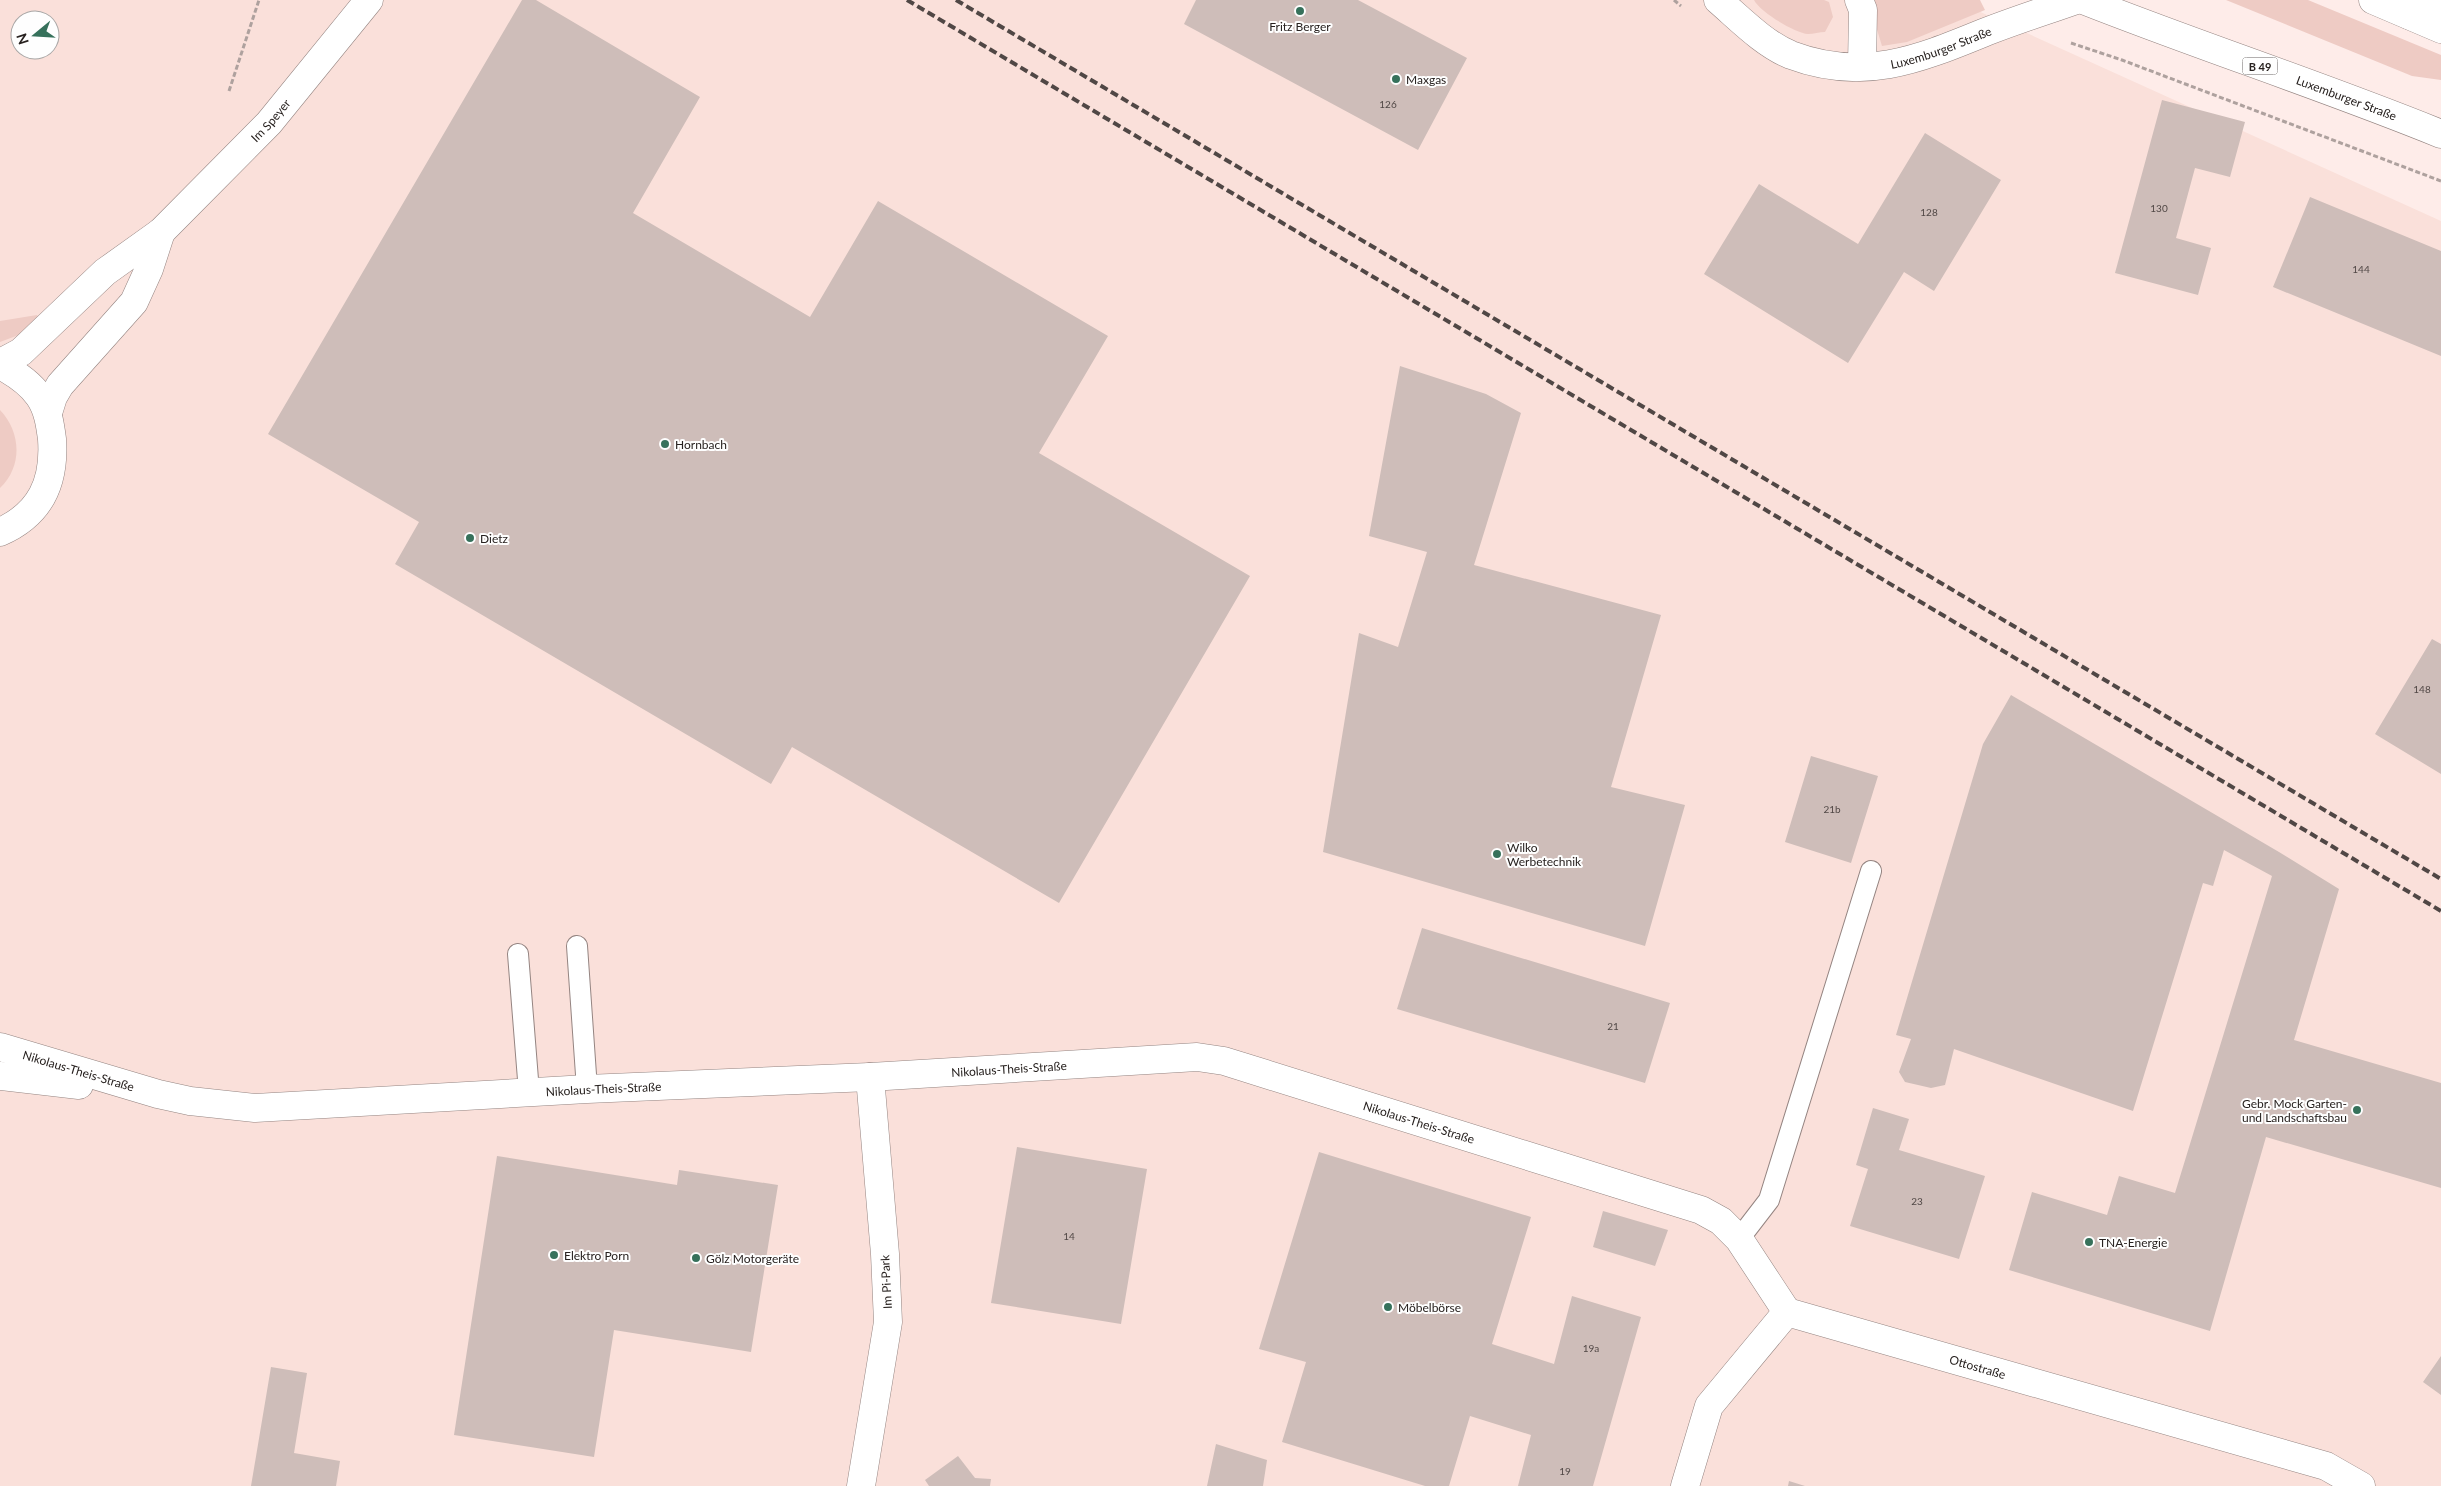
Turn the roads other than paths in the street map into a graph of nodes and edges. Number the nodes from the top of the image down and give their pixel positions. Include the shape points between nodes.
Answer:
1 (369, 0) edge
2 (1718, 0) edge
3 (1859, 0) edge
4 (2076, 0) edge
5 (2083, 0) edge
6 (2373, 0) edge
7 (2441, 0) edge
8 (2409, 15) junction
9 (2441, 29) edge
10 (1862, 66) junction
11 (2373, 106) junction
12 (2441, 121) edge
13 (2441, 134) edge
14 (162, 232) junction
15 (0, 364) edge
16 (48, 413) junction
17 (0, 532) edge
18 (1871, 871) dead end
19 (577, 946) dead end
20 (518, 954) dead end
21 (0, 1048) edge
22 (0, 1076) edge
23 (870, 1077) junction
24 (587, 1088) junction
25 (529, 1092) junction
26 (158, 1094) junction
27 (1739, 1239) junction
28 (1787, 1312) junction
29 (861, 1486) edge
30 (1685, 1486) edge
31 (2361, 1486) edge

1 - 14 street, Im Speyer via 269,123
2 - 10 street, Luxemburger Straße via 1759,35 1790,54 1839,66
3 - 10 street via 1863,10
4 - 10 street, Luxemburger Straße via 1942,51 1887,66
5 - 11 street, Luxemburger Straße / B 49
6 - 8 street
7 - 8 street
8 - 9 street
11 - 12 street
11 - 13 street, Luxemburger Straße / B 49
14 - 15 street, Im Speyer via 105,272 21,352
14 - 16 street, Im Speyer via 134,302 52,396
15 - 16 street via 30,386
16 - 17 street via 52,446 50,482 30,512 17,524
18 - 27 lane via 1770,1200
19 - 24 lane
20 - 25 lane
21 - 26 street, Nikolaus-Theis-Straße
22 - 26 street, Nikolaus-Theis-Straße
23 - 24 street, Nikolaus-Theis-Straße
23 - 27 street, Nikolaus-Theis-Straße via 1197,1057 1224,1061 1701,1210 1722,1221
23 - 29 street, Im Pi-Park via 888,1322
24 - 25 street, Nikolaus-Theis-Straße
25 - 26 street, Nikolaus-Theis-Straße via 255,1108
27 - 28 street, Nikolaus-Theis-Straße
28 - 30 street via 1709,1406
28 - 31 street, Ottostraße via 2326,1466

